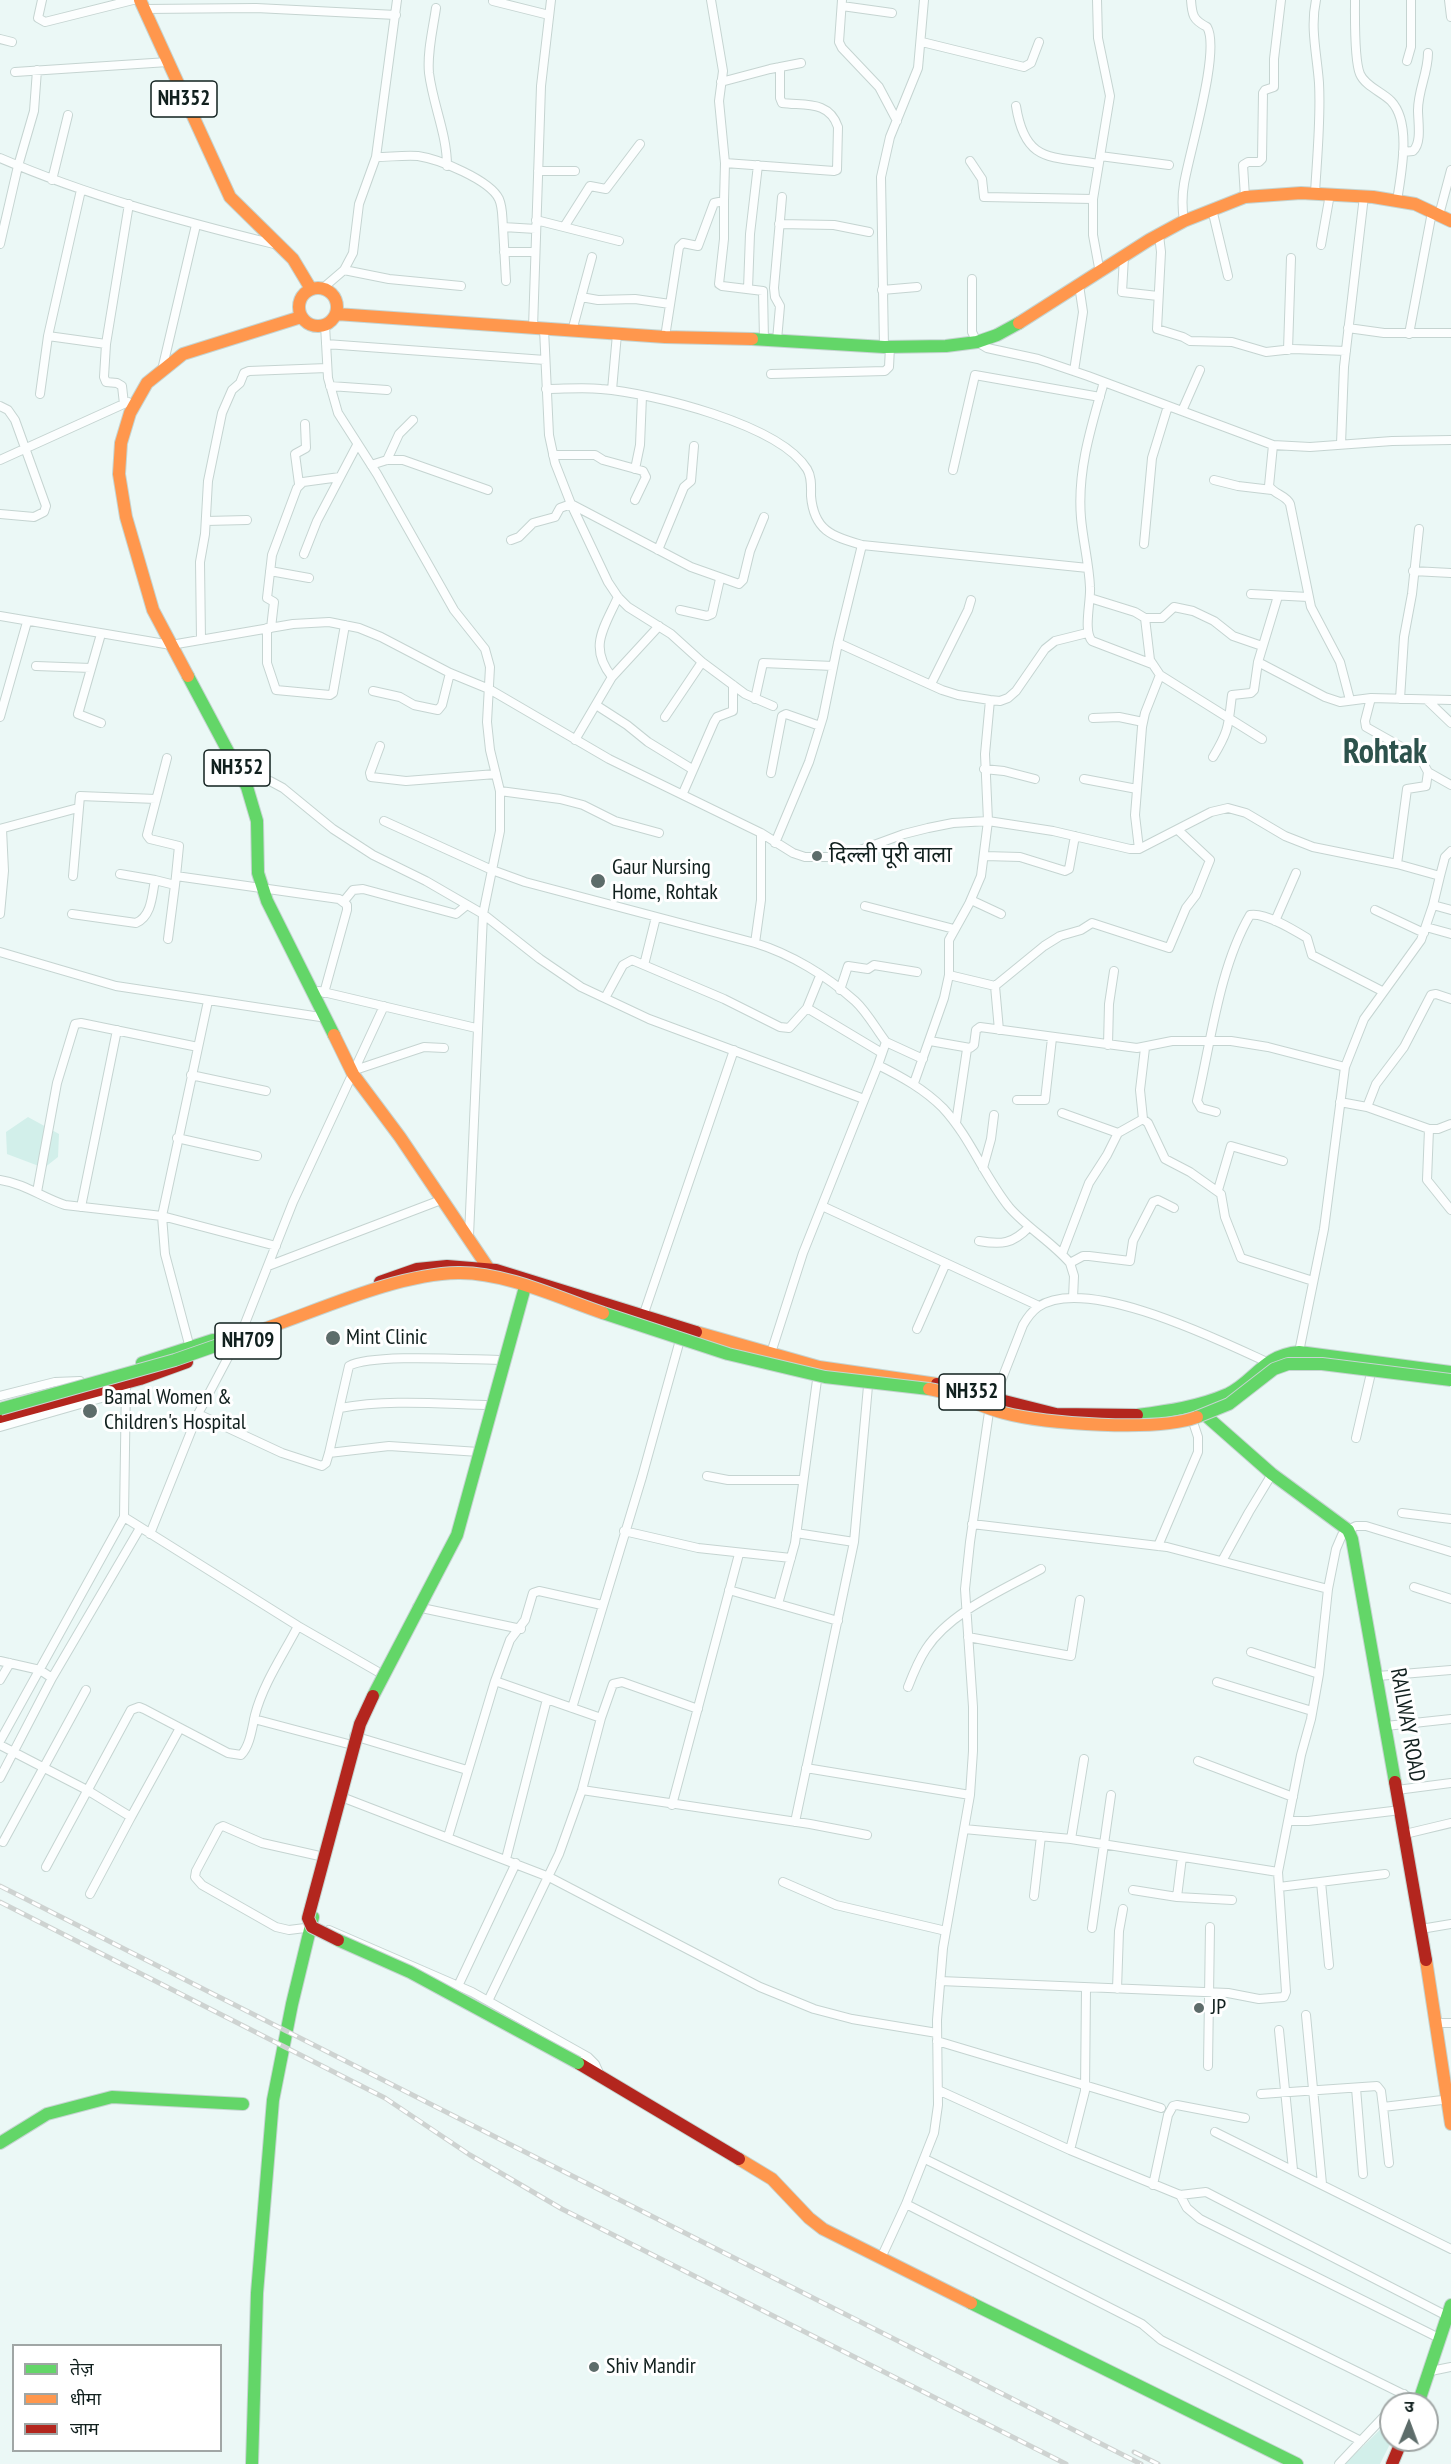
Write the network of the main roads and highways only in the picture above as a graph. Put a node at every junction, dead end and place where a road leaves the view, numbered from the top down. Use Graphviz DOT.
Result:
graph roads {
  1 [pos="142,5"];
  2 [pos="1451,221"];
  3 [pos="317,289"];
  4 [pos="336,314"];
  5 [pos="301,317"];
  6 [pos="489,1269"];
  7 [pos="498,1282"];
  8 [pos="525,1285"];
  9 [pos="642,1322"];
  10 [pos="1274,1366"];
  11 [pos="1451,1372"];
  12 [pos="1451,1382"];
  13 [pos="0,1403"];
  14 [pos="1197,1404"];
  15 [pos="0,1408"];
  16 [pos="1205,1415"];
  17 [pos="0,1417"];
  18 [pos="1449,2100"];
  19 [pos="243,2104"];
  20 [pos="1451,2124"];
  21 [pos="0,2143"];
  22 [pos="1450,2312"];
  23 [pos="1422,2392"];
  24 [pos="252,2464"];
  25 [pos="1297,2464"];
  1 -- 3 [label="main road, NH352"];
  2 -- 4 [label="main road"];
  3 -- 4 [label="main road, NH352"];
  3 -- 5 [label="main road"];
  4 -- 5 [label="main road"];
  5 -- 6 [label="main road, NH352"];
  6 -- 7 [label="main road, NH352"];
  6 -- 8 [label="main road, NH352"];
  6 -- 13 [label="main road, NH709"];
  7 -- 8 [label="main road, NH352"];
  7 -- 17 [label="main road, NH709"];
  8 -- 9 [label="main road, NH352"];
  8 -- 12 [label="main road, bridge"];
  8 -- 15 [label="main road, bridge"];
  8 -- 24 [label="main road"];
  8 -- 25 [label="main road, bridge"];
  9 -- 14 [label="main road, NH352"];
  9 -- 16 [label="main road, NH352"];
  10 -- 11 [label="main road, NH352"];
  10 -- 12 [label="main road, NH352"];
  10 -- 14 [label="main road, NH352"];
  10 -- 16 [label="main road, NH352"];
  14 -- 16 [label="main road"];
  16 -- 18 [label="main road, RAILWAY ROAD"];
  18 -- 20 [label="main road, RAILWAY ROAD"];
  19 -- 21 [label="main road"];
  22 -- 23 [label="main road"];
}
